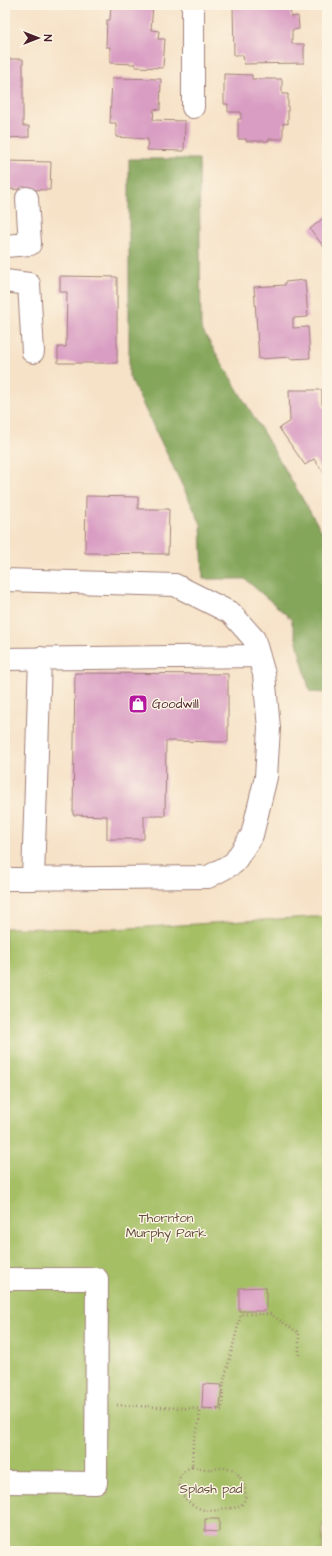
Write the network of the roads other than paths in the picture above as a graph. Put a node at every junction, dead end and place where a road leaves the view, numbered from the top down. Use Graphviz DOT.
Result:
graph roads {
  1 [pos="193,5"];
  2 [pos="193,107"];
  3 [pos="27,198"];
  4 [pos="5,246"];
  5 [pos="5,281"];
  6 [pos="33,352"];
  7 [pos="5,580"];
  8 [pos="259,656"];
  9 [pos="5,658"];
  10 [pos="40,658"];
  11 [pos="5,879"];
  12 [pos="33,879"];
  13 [pos="5,1279"];
  14 [pos="5,1482"];
  1 -- 2 [label="street"];
  3 -- 4 [label="street"];
  5 -- 6 [label="street"];
  7 -- 8 [label="street"];
  8 -- 10 [label="street"];
  8 -- 12 [label="street"];
  9 -- 10 [label="street"];
  10 -- 12 [label="street"];
  11 -- 12 [label="street"];
  13 -- 14 [label="street"];
}
